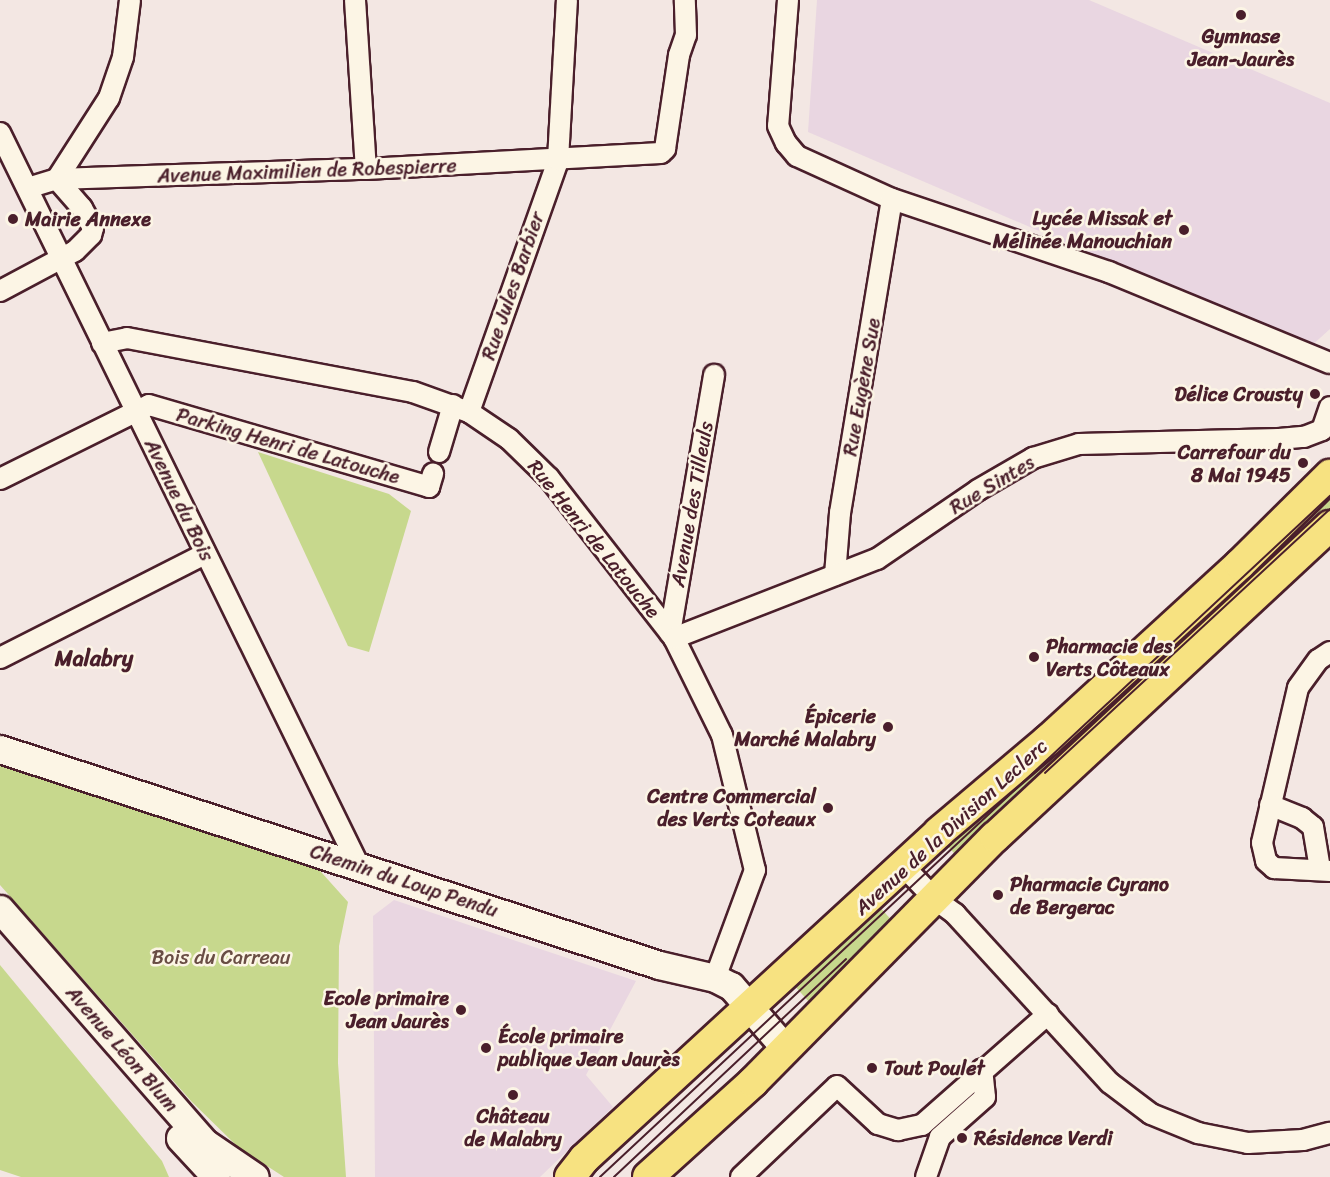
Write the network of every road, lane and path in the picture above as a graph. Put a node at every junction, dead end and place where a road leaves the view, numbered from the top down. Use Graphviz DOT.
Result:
graph roads {
  1 [pos="130,0"];
  2 [pos="356,0"];
  3 [pos="567,0"];
  4 [pos="685,0"];
  5 [pos="788,0"];
  6 [pos="0,133"];
  7 [pos="558,160"];
  8 [pos="366,169"];
  9 [pos="57,179"];
  10 [pos="28,188"];
  11 [pos="892,199"];
  12 [pos="62,258"];
  13 [pos="0,291"];
  14 [pos="102,343"];
  15 [pos="1330,363"];
  16 [pos="714,375"];
  17 [pos="1330,407"];
  18 [pos="461,409"];
  19 [pos="135,410"];
  20 [pos="1326,436"];
  21 [pos="439,452"];
  22 [pos="433,474"];
  23 [pos="1330,475"];
  24 [pos="0,479"];
  25 [pos="1330,526"];
  26 [pos="205,554"];
  27 [pos="835,575"];
  28 [pos="672,635"];
  29 [pos="1330,652"];
  30 [pos="0,658"];
  31 [pos="0,749"];
  32 [pos="1270,805"];
  33 [pos="359,866"];
  34 [pos="903,866"];
  35 [pos="1325,870"];
  36 [pos="936,900"];
  37 [pos="0,909"];
  38 [pos="0,932"];
  39 [pos="715,978"];
  40 [pos="749,1010"];
  41 [pos="1048,1014"];
  42 [pos="785,1048"];
  43 [pos="982,1069"];
  44 [pos="1330,1132"];
  45 [pos="216,1177"];
  46 [pos="255,1177"];
  47 [pos="570,1177"];
  48 [pos="648,1177"];
  49 [pos="741,1177"];
  50 [pos="926,1177"];
  1 -- 9 [label="street"];
  2 -- 8 [label="street"];
  3 -- 7 [label="street, Rue Jules Barbier"];
  4 -- 7 [label="street, Avenue Maximilien de Robespierre"];
  5 -- 11 [label="street"];
  6 -- 10 [label="street, Avenue du Bois"];
  7 -- 8 [label="street, Avenue Maximilien de Robespierre"];
  7 -- 18 [label="street, Rue Jules Barbier"];
  8 -- 9 [label="street, Avenue Maximilien de Robespierre"];
  9 -- 10 [label="street, Avenue Maximilien de Robespierre"];
  9 -- 12 [label="street"];
  10 -- 12 [label="street, Avenue du Bois"];
  11 -- 15 [label="street"];
  11 -- 27 [label="street, Rue Eugène Sue"];
  12 -- 13 [label="street"];
  12 -- 14 [label="street, Avenue du Bois"];
  14 -- 18 [label="street, Rue Henri de Latouche"];
  14 -- 19 [label="street, Avenue du Bois"];
  16 -- 28 [label="street, Avenue des Tilleuls"];
  17 -- 20 [label="street"];
  18 -- 21 [label="street"];
  18 -- 28 [label="street, Rue Henri de Latouche"];
  19 -- 22 [label="street, Parking Henri de Latouche"];
  19 -- 24 [label="street"];
  19 -- 26 [label="street, Avenue du Bois"];
  20 -- 27 [label="street, Rue Sintes"];
  23 -- 34 [label="main road, Avenue de la Division Leclerc"];
  25 -- 36 [label="main road, Avenue de la Division Leclerc"];
  26 -- 30 [label="street"];
  26 -- 33 [label="street, Avenue du Bois"];
  27 -- 28 [label="street, Rue Sintes"];
  28 -- 39 [label="street, Rue Henri de Latouche"];
  29 -- 32 [label="street"];
  31 -- 33 [label="main road, Chemin du Loup Pendu"];
  32 -- 35 [label="street"];
  32 -- 35 [label="street"];
  33 -- 39 [label="main road, Chemin du Loup Pendu"];
  34 -- 36 [label="street"];
  34 -- 40 [label="main road, Avenue de la Division Leclerc"];
  36 -- 41 [label="street"];
  36 -- 42 [label="main road, Avenue de la Division Leclerc"];
  37 -- 46 [label="main road, Avenue Léon Blum"];
  38 -- 45 [label="main road, Avenue Léon Blum"];
  39 -- 40 [label="main road, Chemin du Loup Pendu"];
  40 -- 42 [label="main road, Chemin du Loup Pendu"];
  40 -- 47 [label="main road, Avenue de la Division Leclerc"];
  41 -- 43 [label="street"];
  41 -- 44 [label="street"];
  42 -- 48 [label="main road, Avenue de la Division Leclerc"];
  43 -- 49 [label="street"];
  43 -- 50 [label="street"];
}
